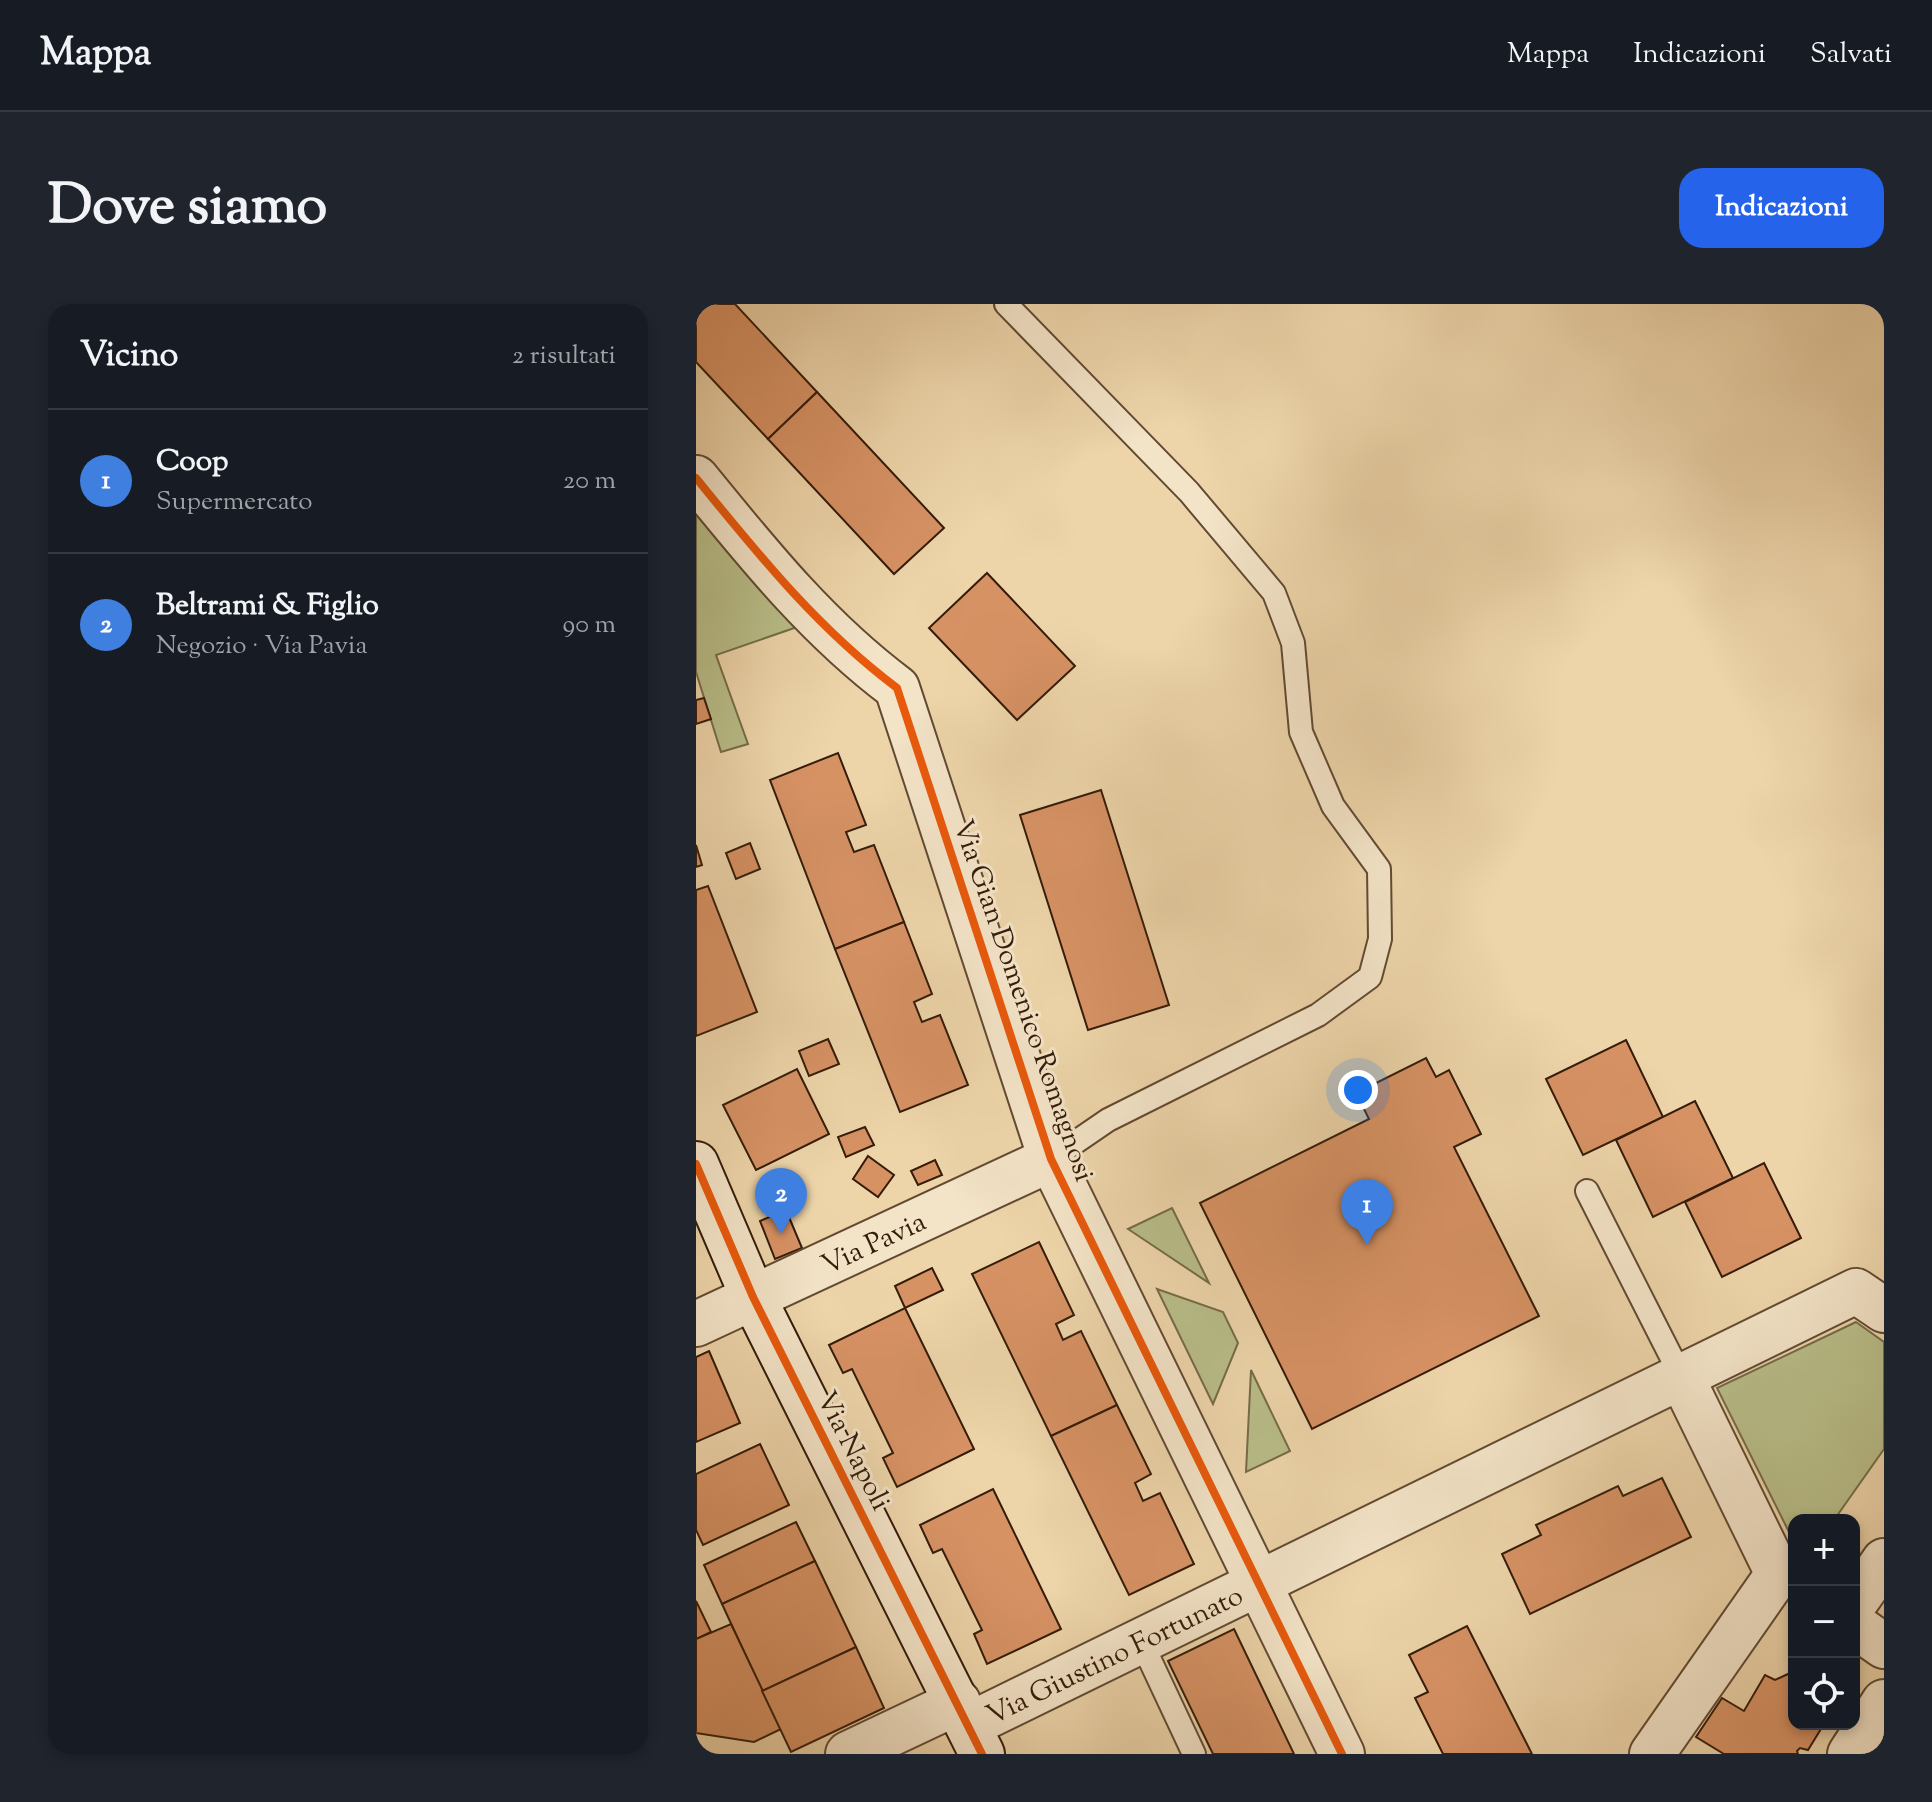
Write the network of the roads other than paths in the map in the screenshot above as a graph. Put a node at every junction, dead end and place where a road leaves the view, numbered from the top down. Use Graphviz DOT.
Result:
graph roads {
  1 [pos="1006,304"];
  2 [pos="696,478"];
  3 [pos="1051,1159"];
  4 [pos="696,1164"];
  5 [pos="1587,1191"];
  6 [pos="753,1297"];
  7 [pos="1884,1310"];
  8 [pos="696,1324"];
  9 [pos="1681,1376"];
  10 [pos="1884,1561"];
  11 [pos="1786,1579"];
  12 [pos="1259,1584"];
  13 [pos="1860,1595"];
  14 [pos="1860,1629"];
  15 [pos="1141,1641"];
  16 [pos="1884,1646"];
  17 [pos="1884,1702"];
  18 [pos="970,1727"];
  19 [pos="848,1754"];
  20 [pos="1194,1754"];
  21 [pos="1342,1754"];
  22 [pos="1652,1754"];
  23 [pos="1850,1754"];
  1 -- 3 [label="lane"];
  2 -- 3 [label="street, Via Gian Domenico Romagnosi"];
  3 -- 6 [label="street, Via Pavia"];
  3 -- 12 [label="street, Via Gian Domenico Romagnosi"];
  4 -- 6 [label="street, Via Napoli"];
  5 -- 9 [label="lane"];
  6 -- 8 [label="street, Via Pavia"];
  6 -- 18 [label="street, Via Napoli"];
  7 -- 9 [label="street, Via Giustino Fortunato"];
  9 -- 11 [label="street"];
  9 -- 12 [label="street, Via Giustino Fortunato"];
  10 -- 13 [label="street"];
  11 -- 22 [label="street"];
  12 -- 15 [label="street, Via Giustino Fortunato"];
  12 -- 21 [label="street, Via Gian Domenico Romagnosi"];
  14 -- 16 [label="street"];
  15 -- 18 [label="street, Via Giustino Fortunato"];
  15 -- 20 [label="lane"];
  17 -- 23 [label="street"];
  18 -- 19 [label="street, Via Giustino Fortunato"];
}
